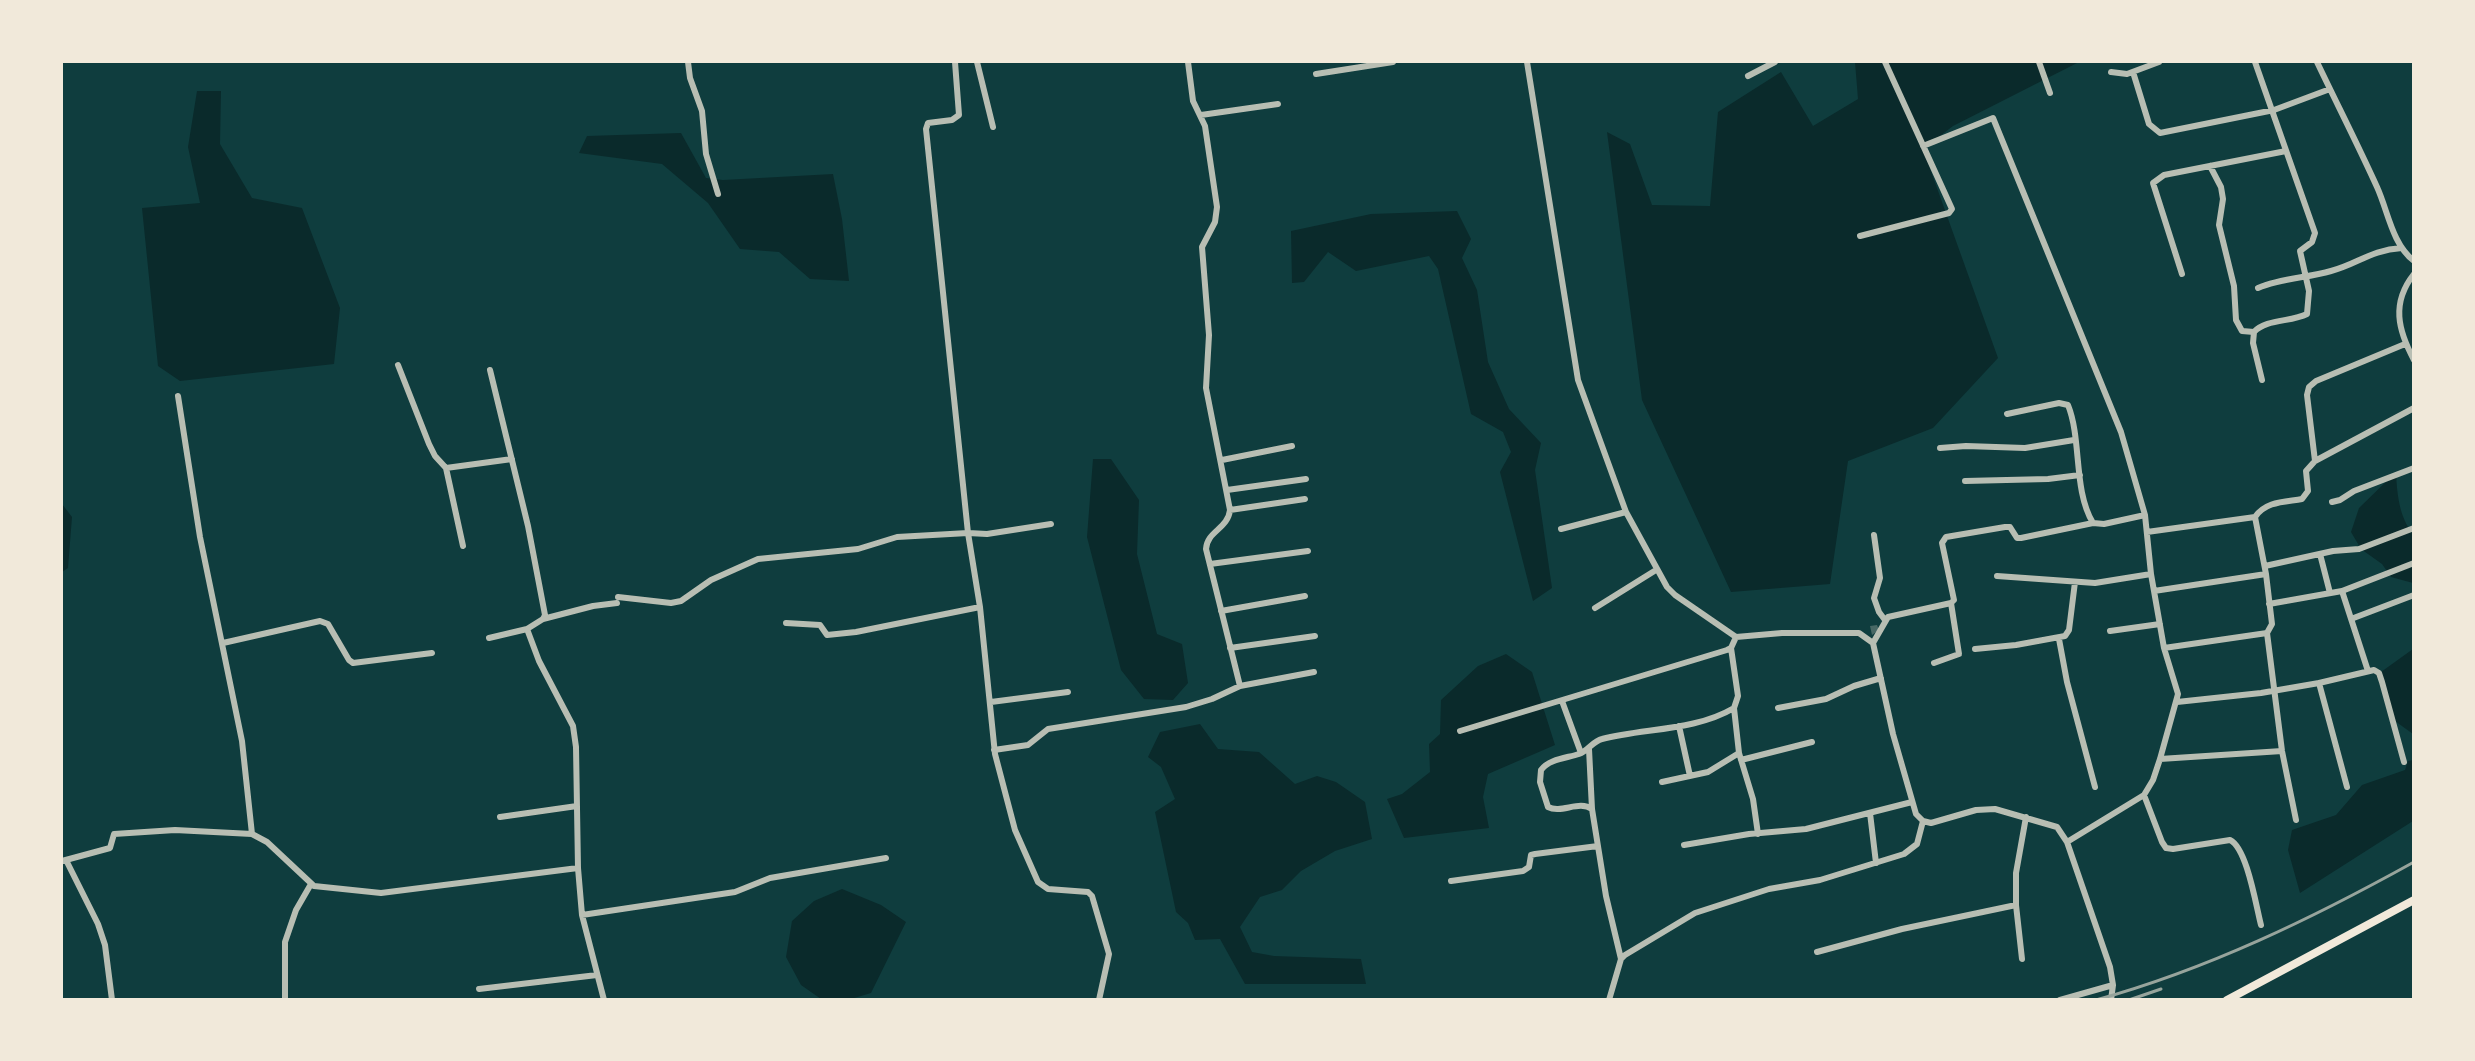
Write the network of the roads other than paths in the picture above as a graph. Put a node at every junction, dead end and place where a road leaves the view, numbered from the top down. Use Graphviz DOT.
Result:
graph roads {
  1 [pos="688,62"];
  2 [pos="955,62"];
  3 [pos="977,62"];
  4 [pos="1188,62"];
  5 [pos="1393,62"];
  6 [pos="1527,62"];
  7 [pos="1775,62"];
  8 [pos="1886,62"];
  9 [pos="2039,62"];
  10 [pos="2159,62"];
  11 [pos="2255,62"];
  12 [pos="2318,62"];
  13 [pos="2111,72"];
  14 [pos="2133,72"];
  15 [pos="1316,74"];
  16 [pos="1748,76"];
  17 [pos="2330,89"];
  18 [pos="2050,93"];
  19 [pos="1278,104"];
  20 [pos="2274,110"];
  21 [pos="1201,115"];
  22 [pos="993,127"];
  23 [pos="1923,146"];
  24 [pos="2286,151"];
  25 [pos="2210,166"];
  26 [pos="718,194"];
  27 [pos="1860,236"];
  28 [pos="2402,248"];
  29 [pos="2414,261"];
  30 [pos="2182,274"];
  31 [pos="2414,274"];
  32 [pos="2306,276"];
  33 [pos="2258,288"];
  34 [pos="2254,332"];
  35 [pos="2405,344"];
  36 [pos="2414,360"];
  37 [pos="398,365"];
  38 [pos="490,370"];
  39 [pos="2262,380"];
  40 [pos="177,396"];
  41 [pos="2414,408"];
  42 [pos="2007,414"];
  43 [pos="2074,440"];
  44 [pos="1292,446"];
  45 [pos="1940,448"];
  46 [pos="512,459"];
  47 [pos="1222,460"];
  48 [pos="2314,461"];
  49 [pos="447,468"];
  50 [pos="2414,468"];
  51 [pos="2080,475"];
  52 [pos="1306,479"];
  53 [pos="1965,481"];
  54 [pos="1227,490"];
  55 [pos="1305,499"];
  56 [pos="2332,502"];
  57 [pos="1230,510"];
  58 [pos="1626,512"];
  59 [pos="2145,515"];
  60 [pos="2255,518"];
  61 [pos="1051,524"];
  62 [pos="2093,524"];
  63 [pos="1561,528"];
  64 [pos="2414,528"];
  65 [pos="2147,532"];
  66 [pos="968,533"];
  67 [pos="1874,535"];
  68 [pos="463,546"];
  69 [pos="1308,552"];
  70 [pos="2320,554"];
  71 [pos="2414,563"];
  72 [pos="1210,564"];
  73 [pos="2265,566"];
  74 [pos="1656,570"];
  75 [pos="2151,574"];
  76 [pos="2266,574"];
  77 [pos="1997,576"];
  78 [pos="2075,582"];
  79 [pos="2154,591"];
  80 [pos="2342,591"];
  81 [pos="2330,593"];
  82 [pos="2414,595"];
  83 [pos="1305,596"];
  84 [pos="1951,603"];
  85 [pos="2270,604"];
  86 [pos="980,607"];
  87 [pos="1595,609"];
  88 [pos="1221,610"];
  89 [pos="543,619"];
  90 [pos="2351,619"];
  91 [pos="1886,620"];
  92 [pos="786,622"];
  93 [pos="2160,624"];
  94 [pos="527,629"];
  95 [pos="2110,631"];
  96 [pos="2267,633"];
  97 [pos="1315,636"];
  98 [pos="1736,636"];
  99 [pos="489,638"];
  100 [pos="2059,639"];
  101 [pos="223,643"];
  102 [pos="1874,643"];
  103 [pos="1230,648"];
  104 [pos="1731,648"];
  105 [pos="2164,648"];
  106 [pos="1975,649"];
  107 [pos="432,652"];
  108 [pos="1934,663"];
  109 [pos="2368,671"];
  110 [pos="1314,672"];
  111 [pos="1881,678"];
  112 [pos="2319,683"];
  113 [pos="1240,686"];
  114 [pos="2276,690"];
  115 [pos="1068,692"];
  116 [pos="1562,701"];
  117 [pos="991,702"];
  118 [pos="2177,702"];
  119 [pos="1734,708"];
  120 [pos="1778,708"];
  121 [pos="1679,726"];
  122 [pos="1460,731"];
  123 [pos="1812,742"];
  124 [pos="1589,748"];
  125 [pos="994,750"];
  126 [pos="2282,751"];
  127 [pos="1581,753"];
  128 [pos="1739,753"];
  129 [pos="2160,759"];
  130 [pos="1741,760"];
  131 [pos="2404,762"];
  132 [pos="1690,776"];
  133 [pos="1662,782"];
  134 [pos="2347,786"];
  135 [pos="2095,788"];
  136 [pos="2144,795"];
  137 [pos="1912,802"];
  138 [pos="577,806"];
  139 [pos="1592,809"];
  140 [pos="1870,813"];
  141 [pos="500,817"];
  142 [pos="2026,817"];
  143 [pos="2296,820"];
  144 [pos="1923,821"];
  145 [pos="252,834"];
  146 [pos="1758,834"];
  147 [pos="2067,842"];
  148 [pos="1684,845"];
  149 [pos="1598,846"];
  150 [pos="886,858"];
  151 [pos="64,861"];
  152 [pos="1876,863"];
  153 [pos="578,868"];
  154 [pos="1451,881"];
  155 [pos="311,884"];
  156 [pos="2414,900"];
  157 [pos="2016,905"];
  158 [pos="582,915"];
  159 [pos="2261,925"];
  160 [pos="1817,952"];
  161 [pos="1621,959"];
  162 [pos="2022,959"];
  163 [pos="597,975"];
  164 [pos="2113,985"];
  165 [pos="479,989"];
  166 [pos="112,999"];
  167 [pos="285,999"];
  168 [pos="604,999"];
  169 [pos="1099,999"];
  170 [pos="1609,999"];
  171 [pos="2060,999"];
  172 [pos="2111,999"];
  173 [pos="2227,999"];
  1 -- 26 [label="street"];
  2 -- 66 [label="street"];
  3 -- 22 [label="street"];
  4 -- 21 [label="street"];
  5 -- 15 [label="street"];
  6 -- 58 [label="street"];
  7 -- 16 [label="street"];
  8 -- 23 [label="street"];
  9 -- 18 [label="street"];
  10 -- 14 [label="street"];
  11 -- 20 [label="street"];
  12 -- 17 [label="street"];
  13 -- 14 [label="street"];
  14 -- 20 [label="street"];
  17 -- 20 [label="street"];
  17 -- 28 [label="street"];
  19 -- 21 [label="street"];
  20 -- 24 [label="street"];
  21 -- 47 [label="street"];
  23 -- 27 [label="street"];
  23 -- 59 [label="street"];
  24 -- 25 [label="street"];
  24 -- 32 [label="street"];
  25 -- 30 [label="street"];
  25 -- 34 [label="street"];
  28 -- 29 [label="street"];
  28 -- 32 [label="street"];
  31 -- 35 [label="street"];
  32 -- 33 [label="street"];
  32 -- 34 [label="street"];
  34 -- 39 [label="street"];
  35 -- 36 [label="street"];
  35 -- 48 [label="street"];
  37 -- 49 [label="street"];
  38 -- 46 [label="street"];
  40 -- 101 [label="street"];
  41 -- 48 [label="street"];
  42 -- 43 [label="street"];
  43 -- 45 [label="street"];
  43 -- 51 [label="street"];
  44 -- 47 [label="street"];
  46 -- 49 [label="street"];
  46 -- 89 [label="street"];
  47 -- 54 [label="street"];
  48 -- 60 [label="street"];
  49 -- 68 [label="street"];
  50 -- 56 [label="street"];
  51 -- 53 [label="street"];
  51 -- 62 [label="street"];
  52 -- 54 [label="street"];
  54 -- 57 [label="street"];
  55 -- 57 [label="street"];
  57 -- 72 [label="street"];
  58 -- 63 [label="street"];
  58 -- 74 [label="street"];
  59 -- 62 [label="street"];
  59 -- 65 [label="street"];
  60 -- 65 [label="street"];
  60 -- 73 [label="street"];
  61 -- 66 [label="street"];
  62 -- 84 [label="street"];
  64 -- 70 [label="street"];
  65 -- 75 [label="street"];
  66 -- 86 [label="street"];
  66 -- 89 [label="street"];
  67 -- 91 [label="street"];
  69 -- 72 [label="street"];
  70 -- 73 [label="street"];
  70 -- 81 [label="street"];
  71 -- 80 [label="street"];
  72 -- 88 [label="street"];
  73 -- 76 [label="street"];
  74 -- 87 [label="street"];
  74 -- 98 [label="street"];
  75 -- 78 [label="street"];
  75 -- 79 [label="street"];
  76 -- 79 [label="street"];
  76 -- 85 [label="street"];
  77 -- 78 [label="street"];
  78 -- 100 [label="street"];
  79 -- 93 [label="street"];
  80 -- 81 [label="street"];
  80 -- 90 [label="street"];
  81 -- 85 [label="street"];
  82 -- 90 [label="street"];
  83 -- 88 [label="street"];
  84 -- 91 [label="street"];
  84 -- 108 [label="street"];
  85 -- 96 [label="street"];
  86 -- 92 [label="street"];
  86 -- 117 [label="street"];
  88 -- 103 [label="street"];
  89 -- 94 [label="street"];
  90 -- 109 [label="street"];
  91 -- 102 [label="street"];
  93 -- 95 [label="street"];
  93 -- 105 [label="street"];
  94 -- 99 [label="street"];
  94 -- 138 [label="street"];
  96 -- 105 [label="street"];
  96 -- 114 [label="street"];
  97 -- 103 [label="street"];
  98 -- 102 [label="street"];
  98 -- 104 [label="street"];
  100 -- 106 [label="street"];
  100 -- 135 [label="street"];
  101 -- 107 [label="street"];
  101 -- 145 [label="street"];
  102 -- 111 [label="street"];
  103 -- 113 [label="street"];
  104 -- 116 [label="street"];
  104 -- 119 [label="street"];
  105 -- 118 [label="street"];
  109 -- 112 [label="street"];
  109 -- 131 [label="street"];
  110 -- 113 [label="street"];
  111 -- 120 [label="street"];
  111 -- 137 [label="street"];
  112 -- 114 [label="street"];
  112 -- 134 [label="street"];
  113 -- 125 [label="street"];
  114 -- 118 [label="street"];
  114 -- 126 [label="street"];
  115 -- 117 [label="street"];
  116 -- 122 [label="street"];
  116 -- 127 [label="street"];
  117 -- 125 [label="street"];
  118 -- 129 [label="street"];
  119 -- 121 [label="street"];
  119 -- 128 [label="street"];
  121 -- 124 [label="street"];
  121 -- 132 [label="street"];
  123 -- 130 [label="street"];
  124 -- 127 [label="street"];
  124 -- 139 [label="street"];
  125 -- 169 [label="street"];
  126 -- 129 [label="street"];
  126 -- 143 [label="street"];
  127 -- 139 [label="street"];
  128 -- 130 [label="street"];
  128 -- 132 [label="street"];
  129 -- 136 [label="street"];
  130 -- 146 [label="street"];
  132 -- 133 [label="street"];
  136 -- 147 [label="street"];
  136 -- 159 [label="street"];
  137 -- 140 [label="street"];
  137 -- 144 [label="street"];
  138 -- 141 [label="street"];
  138 -- 153 [label="street"];
  139 -- 149 [label="street"];
  140 -- 146 [label="street"];
  140 -- 152 [label="street"];
  142 -- 144 [label="street"];
  142 -- 147 [label="street"];
  142 -- 157 [label="street"];
  144 -- 152 [label="street"];
  145 -- 151 [label="street"];
  145 -- 155 [label="street"];
  146 -- 148 [label="street"];
  147 -- 164 [label="street"];
  149 -- 154 [label="street"];
  149 -- 161 [label="street"];
  150 -- 158 [label="street"];
  151 -- 166 [label="street"];
  152 -- 161 [label="street"];
  153 -- 155 [label="street"];
  153 -- 158 [label="street"];
  155 -- 167 [label="street"];
  156 -- 173 [label="main road"];
  157 -- 160 [label="street"];
  157 -- 162 [label="street"];
  158 -- 163 [label="street"];
  161 -- 170 [label="street"];
  163 -- 165 [label="street"];
  163 -- 168 [label="street"];
  164 -- 171 [label="street"];
  164 -- 172 [label="street"];
}
